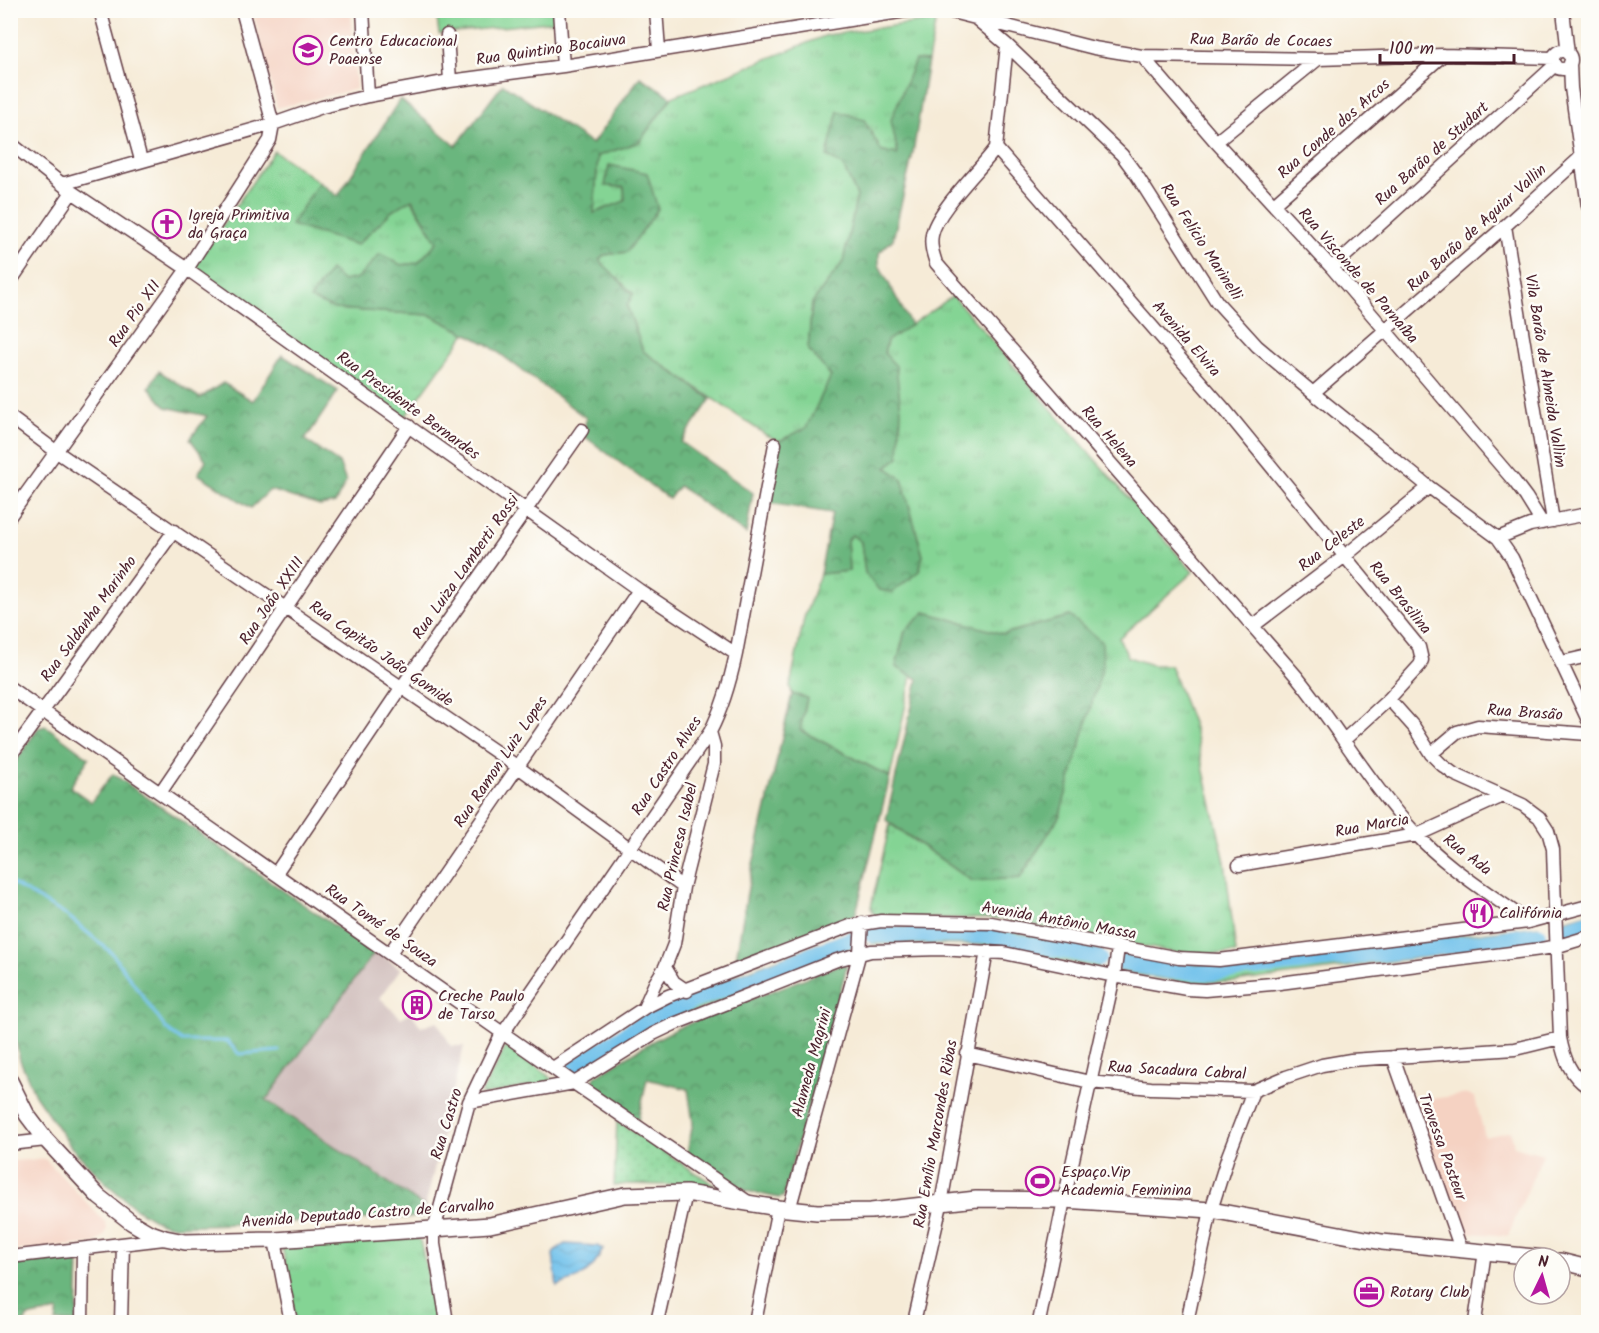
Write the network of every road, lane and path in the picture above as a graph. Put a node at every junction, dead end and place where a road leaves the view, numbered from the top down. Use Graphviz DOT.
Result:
graph roads {
  1 [pos="100,10"];
  2 [pos="242,10"];
  3 [pos="363,10"];
  4 [pos="559,10"];
  5 [pos="656,10"];
  6 [pos="912,10"];
  7 [pos="944,10"];
  8 [pos="1563,10"];
  9 [pos="884,12"];
  10 [pos="973,14"];
  11 [pos="447,35"];
  12 [pos="1007,45"];
  13 [pos="659,50"];
  14 [pos="1443,55"];
  15 [pos="1142,56"];
  16 [pos="1318,58"];
  17 [pos="1560,60"];
  18 [pos="563,66"];
  19 [pos="450,81"];
  20 [pos="369,96"];
  21 [pos="273,124"];
  22 [pos="1216,142"];
  23 [pos="10,143"];
  24 [pos="996,148"];
  25 [pos="1585,156"];
  26 [pos="141,160"];
  27 [pos="67,188"];
  28 [pos="1274,204"];
  29 [pos="1588,206"];
  30 [pos="1505,226"];
  31 [pos="1332,268"];
  32 [pos="187,269"];
  33 [pos="10,282"];
  34 [pos="1385,332"];
  35 [pos="1313,393"];
  36 [pos="10,417"];
  37 [pos="410,426"];
  38 [pos="582,430"];
  39 [pos="775,444"];
  40 [pos="57,452"];
  41 [pos="1430,487"];
  42 [pos="526,511"];
  43 [pos="1588,514"];
  44 [pos="10,516"];
  45 [pos="1547,522"];
  46 [pos="174,531"];
  47 [pos="1498,538"];
  48 [pos="1345,556"];
  49 [pos="639,590"];
  50 [pos="287,608"];
  51 [pos="1253,626"];
  52 [pos="736,654"];
  53 [pos="1588,656"];
  54 [pos="1562,662"];
  55 [pos="10,688"];
  56 [pos="400,688"];
  57 [pos="1389,699"];
  58 [pos="43,710"];
  59 [pos="1588,720"];
  60 [pos="710,732"];
  61 [pos="1588,734"];
  62 [pos="1344,740"];
  63 [pos="1431,753"];
  64 [pos="10,756"];
  65 [pos="518,767"];
  66 [pos="160,793"];
  67 [pos="1503,796"];
  68 [pos="1417,835"];
  69 [pos="632,850"];
  70 [pos="1239,865"];
  71 [pos="276,873"];
  72 [pos="683,887"];
  73 [pos="1498,900"];
  74 [pos="1588,906"];
  75 [pos="1555,916"];
  76 [pos="1528,922"];
  77 [pos="862,923"];
  78 [pos="1500,926"];
  79 [pos="1588,937"];
  80 [pos="1558,946"];
  81 [pos="1118,948"];
  82 [pos="987,951"];
  83 [pos="860,952"];
  84 [pos="390,953"];
  85 [pos="665,967"];
  86 [pos="1114,976"];
  87 [pos="687,991"];
  88 [pos="644,1008"];
  89 [pos="504,1032"];
  90 [pos="1560,1038"];
  91 [pos="967,1054"];
  92 [pos="1393,1057"];
  93 [pos="553,1068"];
  94 [pos="10,1081"];
  95 [pos="1090,1082"];
  96 [pos="574,1083"];
  97 [pos="1588,1087"];
  98 [pos="1253,1091"];
  99 [pos="469,1102"];
  100 [pos="46,1140"];
  101 [pos="10,1144"];
  102 [pos="687,1193"];
  103 [pos="731,1195"];
  104 [pos="1064,1200"];
  105 [pos="942,1202"];
  106 [pos="783,1209"];
  107 [pos="1210,1210"];
  108 [pos="434,1230"];
  109 [pos="165,1239"];
  110 [pos="275,1240"];
  111 [pos="123,1244"];
  112 [pos="1461,1248"];
  113 [pos="83,1249"];
  114 [pos="1485,1251"];
  115 [pos="1512,1254"];
  116 [pos="10,1257"];
  117 [pos="1572,1264"];
  118 [pos="1588,1268"];
  119 [pos="82,1323"];
  120 [pos="121,1323"];
  121 [pos="291,1323"];
  122 [pos="447,1323"];
  123 [pos="657,1323"];
  124 [pos="755,1323"];
  125 [pos="914,1323"];
  126 [pos="1039,1323"];
  127 [pos="1187,1323"];
  128 [pos="1475,1323"];
  1 -- 26 [label="street"];
  2 -- 21 [label="street"];
  3 -- 20 [label="street"];
  4 -- 18 [label="street"];
  5 -- 13 [label="street"];
  6 -- 9 [label="street, Rua Quintino Bocaiuva"];
  7 -- 10 [label="street"];
  8 -- 17 [label="street"];
  9 -- 13 [label="street, Rua Quintino Bocaiuva"];
  10 -- 12 [label="street, Rua Felício Marinelli"];
  10 -- 15 [label="street, Rua Barão de Cocaes"];
  11 -- 19 [label="street"];
  12 -- 24 [label="street"];
  12 -- 35 [label="street, Rua Felício Marinelli"];
  13 -- 18 [label="street, Rua Quintino Bocaiuva"];
  14 -- 16 [label="street, Rua Barão de Cocaes"];
  14 -- 17 [label="street, Rua Barão de Cocaes"];
  14 -- 28 [label="street, Rua Conde dos Arcos"];
  15 -- 16 [label="street, Rua Barão de Cocaes"];
  15 -- 22 [label="street, Rua Visconde de Parnaíba"];
  16 -- 22 [label="street"];
  17 -- 25 [label="street"];
  17 -- 31 [label="street, Rua Barão de Studart"];
  18 -- 19 [label="street, Rua Quintino Bocaiuva"];
  19 -- 20 [label="street, Rua Quintino Bocaiuva"];
  20 -- 21 [label="street, Rua Quintino Bocaiuva"];
  21 -- 26 [label="street, Rua Quintino Bocaiuva"];
  21 -- 32 [label="street, Rua Pio XII"];
  22 -- 28 [label="street, Rua Visconde de Parnaíba"];
  23 -- 27 [label="street, Rua Presidente Bernardes"];
  24 -- 48 [label="street, Avenida Elvira"];
  24 -- 51 [label="street, Rua Helena"];
  25 -- 29 [label="street"];
  25 -- 30 [label="street, Rua Barão de Aguiar Vallin"];
  26 -- 27 [label="street, Rua Quintino Bocaiuva"];
  27 -- 32 [label="street, Rua Presidente Bernardes"];
  27 -- 33 [label="street"];
  28 -- 31 [label="street, Rua Visconde de Parnaíba"];
  30 -- 34 [label="street, Rua Barão de Aguiar Vallin"];
  30 -- 45 [label="street, Vila Barão de Almeida Vallim"];
  31 -- 34 [label="street, Rua Visconde de Parnaíba"];
  32 -- 37 [label="street, Rua Presidente Bernardes"];
  32 -- 40 [label="street, Rua Pio XII"];
  34 -- 35 [label="street, Rua Barão de Aguiar Vallin"];
  34 -- 45 [label="street, Rua Visconde de Parnaíba"];
  35 -- 41 [label="street, Rua Felício Marinelli"];
  36 -- 40 [label="street, Rua Capitão João Gomide"];
  37 -- 42 [label="street, Rua Presidente Bernardes"];
  37 -- 50 [label="street, Rua João XXIII"];
  38 -- 42 [label="street, Rua Luiza Lamberti Rossi"];
  39 -- 52 [label="street, Rua Castro Alves"];
  40 -- 44 [label="street, Rua Pio XII"];
  40 -- 46 [label="street, Rua Capitão João Gomide"];
  41 -- 47 [label="street, Rua Felício Marinelli"];
  41 -- 48 [label="street, Rua Celeste"];
  42 -- 49 [label="street, Rua Presidente Bernardes"];
  42 -- 56 [label="street, Rua Luiza Lamberti Rossi"];
  43 -- 45 [label="street"];
  45 -- 47 [label="street"];
  46 -- 50 [label="street, Rua Capitão João Gomide"];
  46 -- 58 [label="street, Rua Saldanha Marinho"];
  47 -- 54 [label="street, Rua Felício Marinelli"];
  48 -- 51 [label="street, Rua Celeste"];
  48 -- 57 [label="street, Rua Brasilina"];
  49 -- 52 [label="street, Rua Presidente Bernardes"];
  49 -- 65 [label="street, Rua Ramon Luiz Lopes"];
  50 -- 56 [label="street, Rua Capitão João Gomide"];
  50 -- 66 [label="street, Rua João XXIII"];
  51 -- 62 [label="street, Rua Helena"];
  52 -- 60 [label="street, Rua Castro Alves"];
  53 -- 54 [label="street"];
  54 -- 59 [label="street, Rua Felício Marinelli"];
  55 -- 58 [label="street, Rua Tomé de Souza"];
  56 -- 65 [label="street, Rua Capitão João Gomide"];
  56 -- 71 [label="street, Rua Luiza Lamberti Rossi"];
  57 -- 62 [label="street, Rua Brasilina"];
  57 -- 63 [label="street"];
  58 -- 64 [label="street, Rua Saldanha Marinho"];
  58 -- 66 [label="street, Rua Tomé de Souza"];
  60 -- 69 [label="street, Rua Castro Alves"];
  60 -- 72 [label="street, Rua Princesa Isabel"];
  61 -- 63 [label="street, Rua Brasão"];
  62 -- 68 [label="street, Rua Ada"];
  63 -- 67 [label="street"];
  65 -- 69 [label="street, Rua Capitão João Gomide"];
  65 -- 84 [label="street, Rua Ramon Luiz Lopes"];
  66 -- 71 [label="street, Rua Tomé de Souza"];
  67 -- 68 [label="street, Rua Marcia"];
  67 -- 75 [label="street"];
  68 -- 70 [label="street, Rua Marcia"];
  68 -- 73 [label="street, Rua Ada"];
  69 -- 72 [label="street, Rua Capitão João Gomide"];
  69 -- 89 [label="street, Rua Castro Alves"];
  71 -- 84 [label="street, Rua Tomé de Souza"];
  72 -- 85 [label="street, Rua Princesa Isabel"];
  73 -- 76 [label="street, Rua Ada"];
  73 -- 78 [label="street, Rua Ada"];
  74 -- 75 [label="street, Avenida Antônio Massa"];
  75 -- 76 [label="street, Avenida Antônio Massa"];
  75 -- 80 [label="street"];
  76 -- 78 [label="street, Avenida Antônio Massa"];
  77 -- 81 [label="street, Avenida Antônio Massa"];
  77 -- 83 [label="street, Alameda Magrini"];
  77 -- 87 [label="street, Avenida Antônio Massa"];
  78 -- 81 [label="street, Avenida Antônio Massa"];
  79 -- 80 [label="street"];
  80 -- 86 [label="street"];
  80 -- 90 [label="street"];
  81 -- 86 [label="street"];
  82 -- 83 [label="street"];
  82 -- 86 [label="street"];
  82 -- 91 [label="street, Rua Emílio Marcondes Ribas"];
  83 -- 96 [label="street"];
  83 -- 106 [label="street, Alameda Magrini"];
  84 -- 89 [label="street, Rua Tomé de Souza"];
  85 -- 87 [label="street"];
  85 -- 88 [label="street, Rua Princesa Isabel"];
  86 -- 95 [label="street"];
  87 -- 88 [label="street, Avenida Antônio Massa"];
  88 -- 93 [label="street, Avenida Antônio Massa"];
  89 -- 93 [label="street, Rua Tomé de Souza"];
  89 -- 99 [label="street, Rua Castro"];
  90 -- 92 [label="street, Rua Sacadura Cabral"];
  90 -- 97 [label="street"];
  91 -- 95 [label="street, Rua Sacadura Cabral"];
  91 -- 105 [label="street, Rua Emílio Marcondes Ribas"];
  92 -- 98 [label="street, Rua Sacadura Cabral"];
  92 -- 112 [label="street, Travessa Pasteur"];
  93 -- 96 [label="street, Rua Tomé de Souza"];
  94 -- 100 [label="main road, Avenida Deputado Castro de Carvalho"];
  95 -- 98 [label="street, Rua Sacadura Cabral"];
  95 -- 104 [label="street"];
  96 -- 99 [label="street"];
  96 -- 103 [label="street, Rua Tomé de Souza"];
  98 -- 107 [label="street"];
  99 -- 108 [label="street, Rua Castro"];
  100 -- 101 [label="street"];
  100 -- 109 [label="main road, Avenida Deputado Castro de Carvalho"];
  102 -- 103 [label="main road, Avenida Deputado Castro de Carvalho"];
  102 -- 108 [label="main road, Avenida Deputado Castro de Carvalho"];
  102 -- 123 [label="street"];
  103 -- 106 [label="main road, Avenida Deputado Castro de Carvalho"];
  104 -- 105 [label="main road, Avenida Deputado Castro de Carvalho"];
  104 -- 107 [label="main road, Avenida Deputado Castro de Carvalho"];
  104 -- 126 [label="street"];
  105 -- 106 [label="main road, Avenida Deputado Castro de Carvalho"];
  105 -- 125 [label="street, Rua Emílio Marcondes Ribas"];
  106 -- 124 [label="street, Alameda Magrini"];
  107 -- 112 [label="main road, Avenida Deputado Castro de Carvalho"];
  107 -- 127 [label="street"];
  108 -- 110 [label="main road, Avenida Deputado Castro de Carvalho"];
  108 -- 122 [label="street"];
  109 -- 110 [label="main road, Avenida Deputado Castro de Carvalho"];
  109 -- 111 [label="street"];
  110 -- 121 [label="street"];
  111 -- 113 [label="street"];
  111 -- 120 [label="street"];
  112 -- 114 [label="main road, Avenida Deputado Castro de Carvalho"];
  113 -- 116 [label="street"];
  113 -- 119 [label="street"];
  114 -- 115 [label="main road, Avenida Deputado Castro de Carvalho"];
  114 -- 128 [label="street"];
  117 -- 118 [label="main road"];
}
